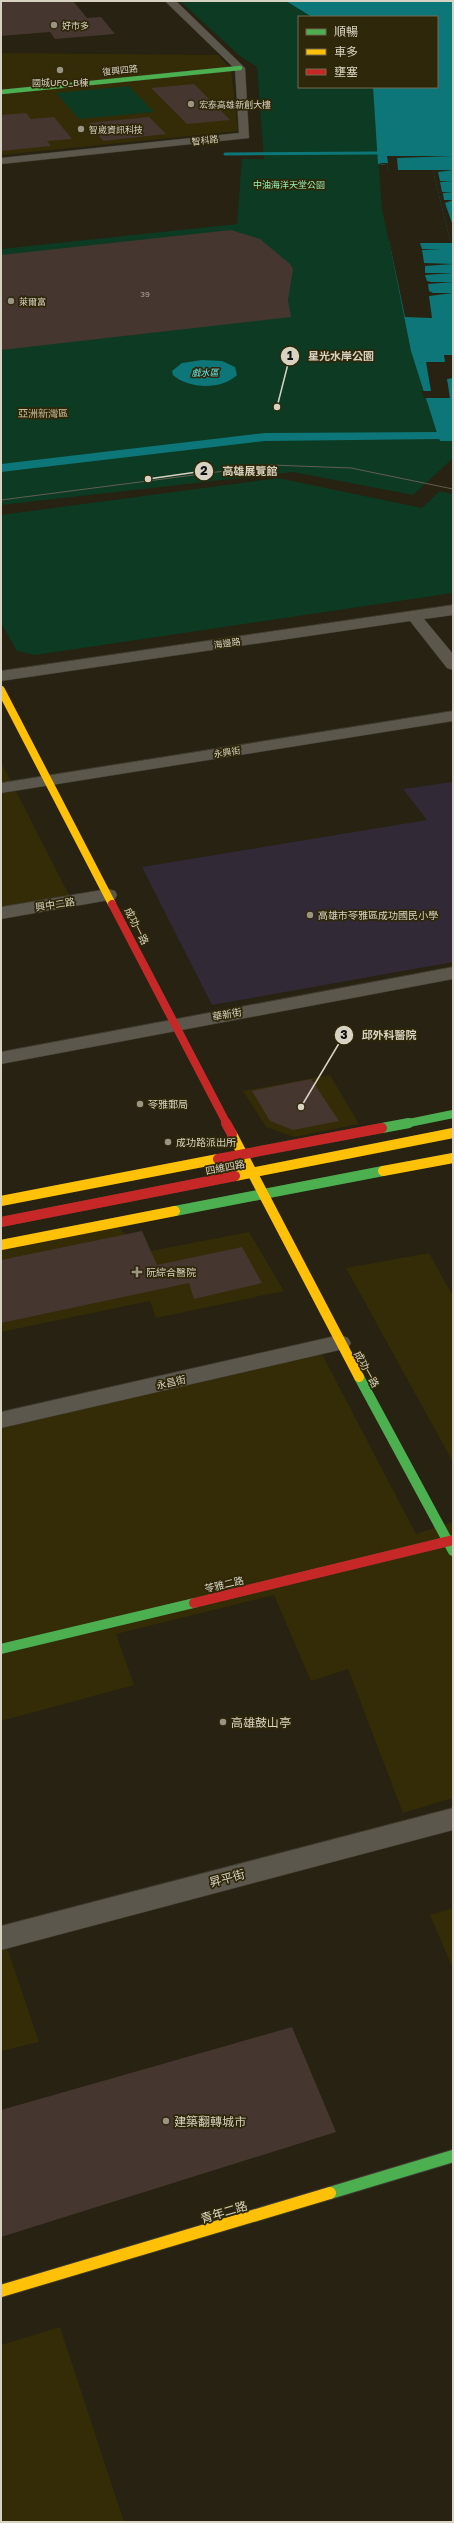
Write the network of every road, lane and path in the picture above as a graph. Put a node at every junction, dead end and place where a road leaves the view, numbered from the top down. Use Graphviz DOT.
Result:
graph roads {
  1 [pos="170,1"];
  2 [pos="240,68"];
  3 [pos="1,92"];
  4 [pos="1,161"];
  5 [pos="453,610"];
  6 [pos="413,615"];
  7 [pos="453,665"];
  8 [pos="1,676"];
  9 [pos="1,690"];
  10 [pos="453,716"];
  11 [pos="49,781"];
  12 [pos="1,788"];
  13 [pos="108,896"];
  14 [pos="1,913"];
  15 [pos="453,973"];
  16 [pos="175,1024"];
  17 [pos="1,1058"];
  18 [pos="453,1114"];
  19 [pos="453,1133"];
  20 [pos="243,1154"];
  21 [pos="453,1158"];
  22 [pos="253,1172"];
  23 [pos="264,1195"];
  24 [pos="1,1201"];
  25 [pos="1,1222"];
  26 [pos="1,1245"];
  27 [pos="340,1343"];
  28 [pos="1,1420"];
  29 [pos="450,1540"];
  30 [pos="453,1551"];
  31 [pos="1,1649"];
  32 [pos="453,1819"];
  33 [pos="1,1938"];
  34 [pos="453,2156"];
  35 [pos="1,2291"];
  1 -- 2 [label="street"];
  2 -- 3 [label="street, 復興四路"];
  2 -- 4 [label="street, 智科路"];
  5 -- 6 [label="street, 海邊路"];
  6 -- 7 [label="street"];
  6 -- 8 [label="street, 海邊路"];
  9 -- 11 [label="street, 成功一路"];
  10 -- 11 [label="street, 永興街"];
  11 -- 12 [label="street, 永興街"];
  11 -- 13 [label="street, 成功一路"];
  13 -- 14 [label="street, 興中二路"];
  13 -- 16 [label="street, 成功一路"];
  15 -- 16 [label="street, 華新街"];
  16 -- 17 [label="street, 華新街"];
  16 -- 20 [label="street, 成功一路"];
  18 -- 20 [label="street, 四維四路"];
  19 -- 22 [label="street, 四維四路"];
  20 -- 22 [label="street, 成功一路"];
  20 -- 24 [label="street, 四維四路"];
  21 -- 23 [label="street"];
  22 -- 23 [label="street, 成功一路"];
  22 -- 25 [label="street, 四維四路"];
  23 -- 26 [label="street"];
  23 -- 27 [label="street, 成功一路"];
  27 -- 28 [label="street, 永昌街"];
  27 -- 29 [label="street, 成功一路"];
  29 -- 30 [label="street, 成功一路"];
  29 -- 31 [label="street, 苓雅二路"];
  32 -- 33 [label="street, 昇平街"];
  34 -- 35 [label="street, 青年二路"];
}
